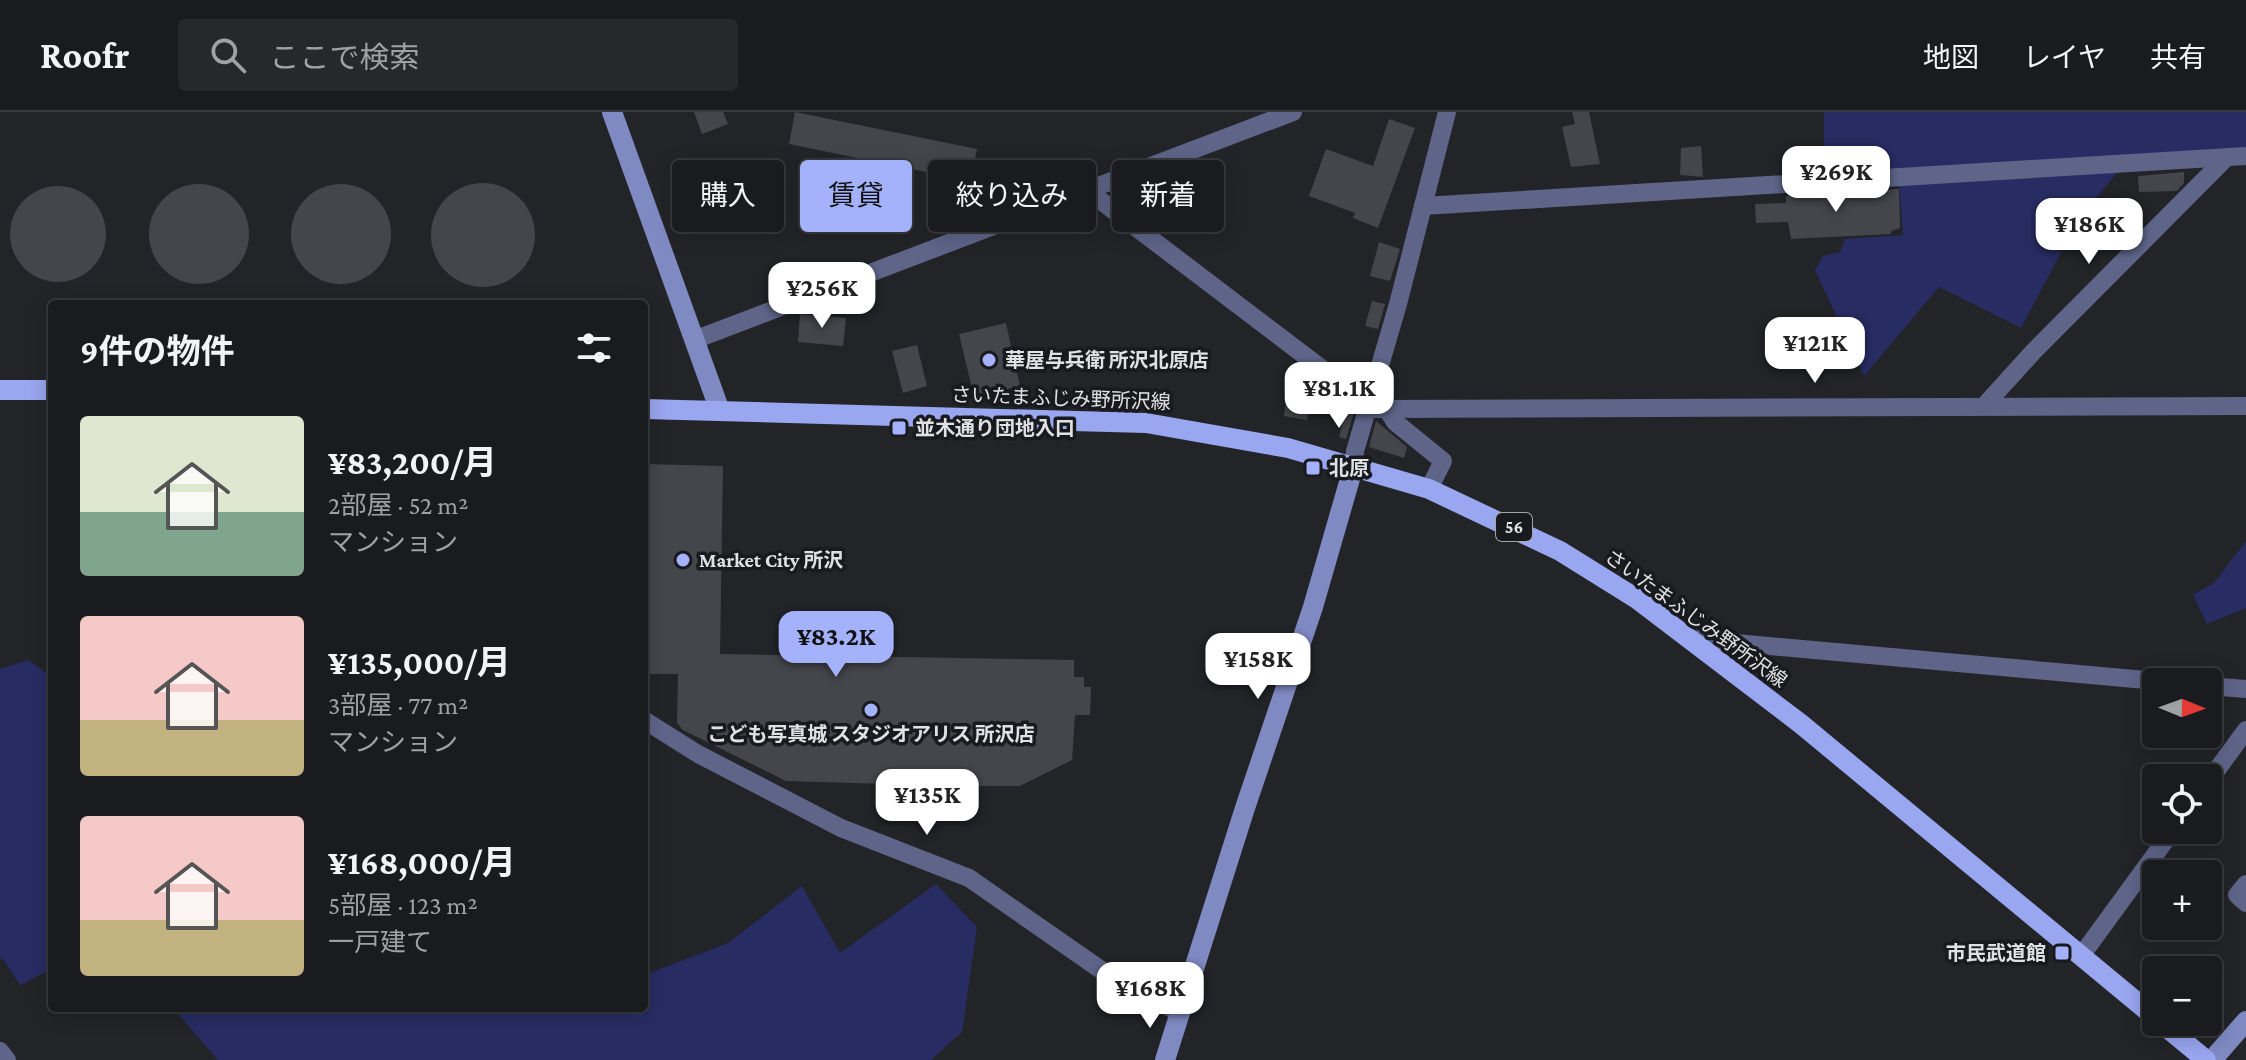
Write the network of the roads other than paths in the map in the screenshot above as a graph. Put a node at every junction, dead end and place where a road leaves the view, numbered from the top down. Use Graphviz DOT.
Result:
graph roads {
  1 [pos="612,112"];
  2 [pos="1293,112"];
  3 [pos="1447,112"];
  4 [pos="2246,156"];
  5 [pos="2225,159"];
  6 [pos="1096,188"];
  7 [pos="1096,197"];
  8 [pos="1423,206"];
  9 [pos="980,232"];
  10 [pos="694,340"];
  11 [pos="0,390"];
  12 [pos="48,390"];
  13 [pos="1985,405"];
  14 [pos="1378,406"];
  15 [pos="2246,406"];
  16 [pos="648,409"];
  17 [pos="720,411"];
  18 [pos="1354,465"];
  19 [pos="1429,489"];
  20 [pos="1692,639"];
  21 [pos="2142,680"];
  22 [pos="2222,687"];
  23 [pos="2246,689"];
  24 [pos="648,723"];
  25 [pos="2246,730"];
  26 [pos="2221,764"];
  27 [pos="2163,844"];
  28 [pos="2246,884"];
  29 [pos="2246,903"];
  30 [pos="2081,956"];
  31 [pos="2142,1007"];
  32 [pos="1178,1012"];
  33 [pos="2246,1021"];
  34 [pos="2177,1036"];
  35 [pos="1165,1060"];
  36 [pos="2206,1060"];
  37 [pos="2212,1060"];
  1 -- 10 [label="street"];
  2 -- 6 [label="street"];
  3 -- 8 [label="street"];
  4 -- 5 [label="street"];
  5 -- 8 [label="street"];
  5 -- 13 [label="street"];
  7 -- 14 [label="street"];
  8 -- 14 [label="street"];
  9 -- 10 [label="street"];
  10 -- 17 [label="street"];
  11 -- 12 [label="main road"];
  13 -- 14 [label="street"];
  13 -- 15 [label="street"];
  14 -- 18 [label="street"];
  14 -- 19 [label="street"];
  16 -- 17 [label="main road, さいたまふじみ野所沢線 / 56"];
  17 -- 18 [label="main road, さいたまふじみ野所沢線 / 56"];
  18 -- 19 [label="main road, さいたまふじみ野所沢線 / 56"];
  18 -- 32 [label="street"];
  19 -- 20 [label="main road, さいたまふじみ野所沢線 / 56"];
  20 -- 21 [label="street"];
  20 -- 30 [label="main road, さいたまふじみ野所沢線 / 56"];
  22 -- 23 [label="street"];
  24 -- 32 [label="street"];
  25 -- 26 [label="street"];
  27 -- 30 [label="street"];
  28 -- 29 [label="street"];
  30 -- 31 [label="main road, さいたまふじみ野所沢線 / 56"];
  32 -- 35 [label="street"];
  33 -- 37 [label="street"];
  34 -- 36 [label="main road, さいたまふじみ野所沢線 / 56"];
}
